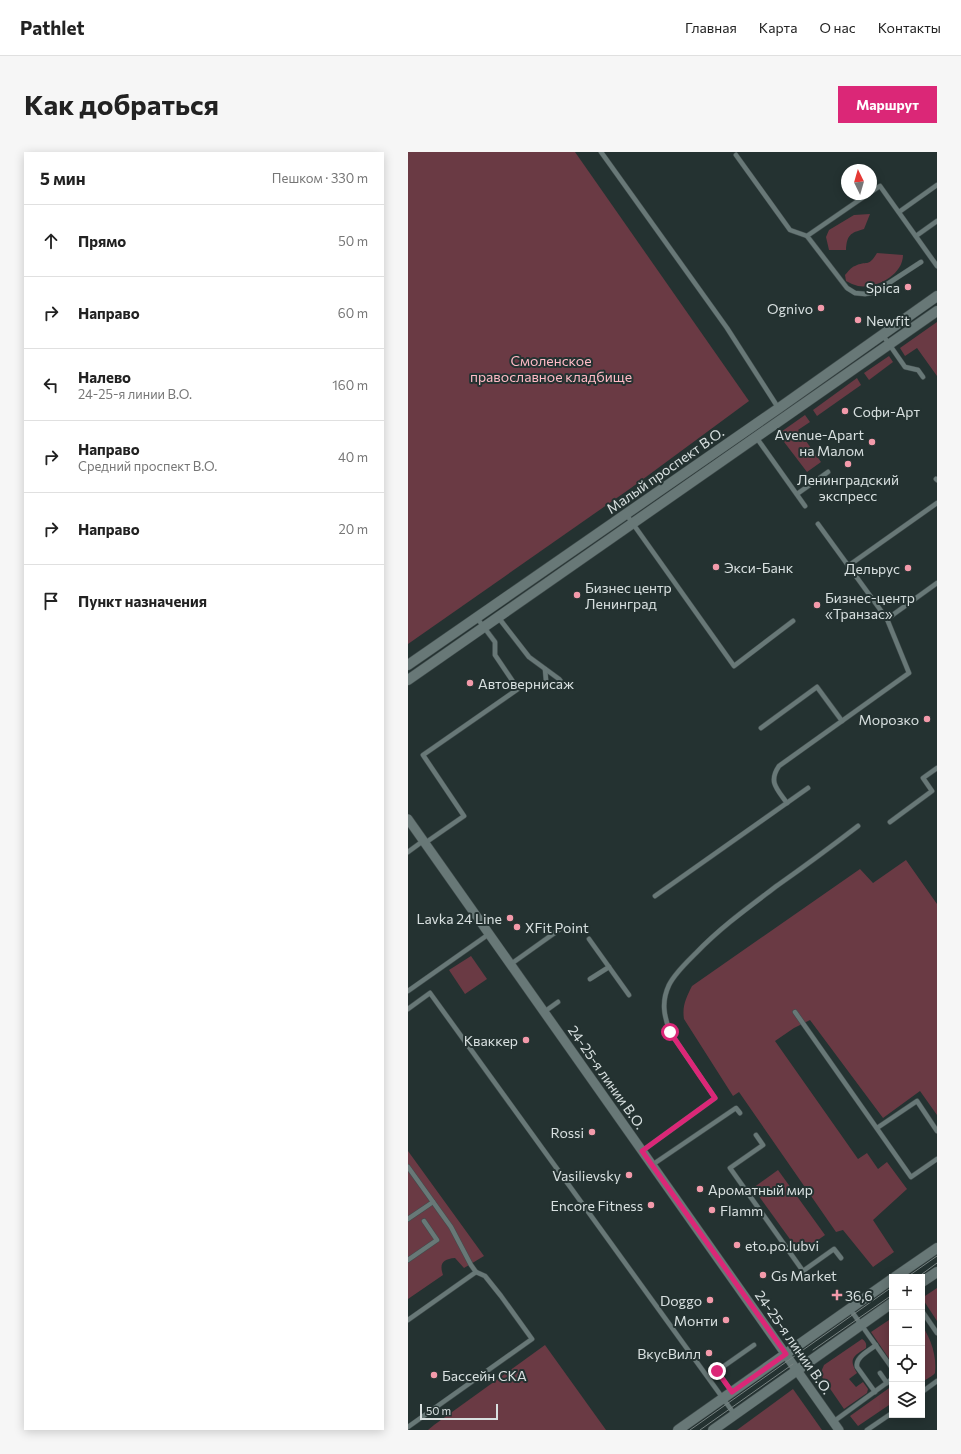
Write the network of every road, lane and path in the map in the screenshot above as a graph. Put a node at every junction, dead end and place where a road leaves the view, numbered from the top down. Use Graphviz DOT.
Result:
graph roads {
  1 [pos="601,152"];
  2 [pos="736,155"];
  3 [pos="937,185"];
  4 [pos="877,188"];
  5 [pos="859,200"];
  6 [pos="899,212"];
  7 [pos="937,221"];
  8 [pos="807,236"];
  9 [pos="916,236"];
  10 [pos="921,262"];
  11 [pos="937,266"];
  12 [pos="937,296"];
  13 [pos="937,310"];
  14 [pos="882,334"];
  15 [pos="889,344"];
  16 [pos="923,377"];
  17 [pos="782,413"];
  18 [pos="752,433"];
  19 [pos="828,472"];
  20 [pos="797,494"];
  21 [pos="937,503"];
  22 [pos="805,506"];
  23 [pos="626,514"];
  24 [pos="633,523"];
  25 [pos="818,524"];
  26 [pos="848,566"];
  27 [pos="937,583"];
  28 [pos="498,617"];
  29 [pos="477,618"];
  30 [pos="887,619"];
  31 [pos="793,621"];
  32 [pos="484,627"];
  33 [pos="408,665"];
  34 [pos="545,669"];
  35 [pos="408,680"];
  36 [pos="546,680"];
  37 [pos="563,684"];
  38 [pos="842,721"];
  39 [pos="761,728"];
  40 [pos="937,768"];
  41 [pos="808,788"];
  42 [pos="787,803"];
  43 [pos="408,819"];
  44 [pos="890,822"];
  45 [pos="858,826"];
  46 [pos="424,842"];
  47 [pos="408,852"];
  48 [pos="655,896"];
  49 [pos="563,928"];
  50 [pos="489,934"];
  51 [pos="589,939"];
  52 [pos="511,964"];
  53 [pos="609,967"];
  54 [pos="590,979"];
  55 [pos="408,991"];
  56 [pos="629,995"];
  57 [pos="558,1002"];
  58 [pos="408,1009"];
  59 [pos="544,1012"];
  60 [pos="795,1012"];
  61 [pos="740,1113"];
  62 [pos="877,1128"];
  63 [pos="937,1131"];
  64 [pos="756,1135"];
  65 [pos="642,1151"];
  66 [pos="937,1159"];
  67 [pos="652,1165"];
  68 [pos="408,1167"];
  69 [pos="433,1202"];
  70 [pos="408,1219"];
  71 [pos="424,1221"];
  72 [pos="937,1248"];
  73 [pos="841,1258"];
  74 [pos="408,1260"];
  75 [pos="476,1272"];
  76 [pos="937,1272"];
  77 [pos="900,1274"];
  78 [pos="925,1280"];
  79 [pos="889,1282"];
  80 [pos="889,1306"];
  81 [pos="850,1309"];
  82 [pos="925,1315"];
  83 [pos="408,1320"];
  84 [pos="862,1325"];
  85 [pos="937,1333"];
  86 [pos="754,1345"];
  87 [pos="876,1345"];
  88 [pos="866,1353"];
  89 [pos="786,1354"];
  90 [pos="869,1357"];
  91 [pos="889,1364"];
  92 [pos="797,1370"];
  93 [pos="880,1373"];
  94 [pos="937,1381"];
  95 [pos="887,1383"];
  96 [pos="925,1390"];
  97 [pos="732,1392"];
  98 [pos="875,1392"];
  99 [pos="723,1398"];
  100 [pos="735,1414"];
  101 [pos="889,1415"];
  102 [pos="833,1422"];
  103 [pos="408,1427"];
  104 [pos="678,1430"];
  105 [pos="713,1430"];
  106 [pos="839,1430"];
  107 [pos="867,1430"];
  1 -- 17 [label="lane"];
  2 -- 8 [label="lane"];
  3 -- 6 [label="lane"];
  4 -- 6 [label="lane"];
  5 -- 8 [label="lane"];
  6 -- 9 [label="lane"];
  7 -- 9 [label="lane"];
  8 -- 10 [label="lane"];
  9 -- 11 [label="lane"];
  12 -- 14 [label="main road, Малый проспект В.О."];
  13 -- 15 [label="main road, Малый проспект В.О."];
  14 -- 15 [label="lane"];
  14 -- 17 [label="main road, Малый проспект В.О."];
  15 -- 16 [label="lane"];
  15 -- 17 [label="main road, Малый проспект В.О."];
  17 -- 18 [label="main road, Малый проспект В.О."];
  18 -- 20 [label="lane"];
  18 -- 23 [label="main road, Малый проспект В.О."];
  18 -- 24 [label="main road, Малый проспект В.О."];
  19 -- 20 [label="lane"];
  20 -- 22 [label="lane"];
  21 -- 26 [label="lane"];
  23 -- 24 [label="lane"];
  23 -- 29 [label="main road, Малый проспект В.О."];
  24 -- 28 [label="main road, Малый проспект В.О."];
  24 -- 31 [label="lane"];
  25 -- 26 [label="lane"];
  26 -- 30 [label="lane"];
  27 -- 30 [label="lane"];
  28 -- 32 [label="main road, Малый проспект В.О."];
  28 -- 34 [label="lane"];
  29 -- 32 [label="lane"];
  29 -- 33 [label="main road, Малый проспект В.О."];
  30 -- 38 [label="lane"];
  32 -- 35 [label="main road, Малый проспект В.О."];
  32 -- 46 [label="lane"];
  34 -- 36 [label="lane"];
  34 -- 37 [label="lane"];
  38 -- 39 [label="lane"];
  38 -- 42 [label="lane"];
  40 -- 44 [label="lane"];
  41 -- 42 [label="lane"];
  42 -- 48 [label="lane"];
  43 -- 46 [label="street, 24-25-я линии В.О."];
  45 -- 65 [label="lane"];
  46 -- 47 [label="lane"];
  46 -- 50 [label="street, 24-25-я линии В.О."];
  49 -- 52 [label="lane"];
  50 -- 52 [label="street, 24-25-я линии В.О."];
  50 -- 55 [label="lane"];
  51 -- 53 [label="lane"];
  52 -- 59 [label="street, 24-25-я линии В.О."];
  53 -- 54 [label="lane"];
  53 -- 56 [label="lane"];
  57 -- 59 [label="lane"];
  58 -- 99 [label="lane"];
  59 -- 65 [label="street, 24-25-я линии В.О."];
  60 -- 62 [label="lane"];
  61 -- 67 [label="lane"];
  62 -- 63 [label="lane"];
  62 -- 66 [label="lane"];
  64 -- 73 [label="lane"];
  65 -- 67 [label="street, 24-25-я линии В.О."];
  67 -- 89 [label="street, 24-25-я линии В.О."];
  68 -- 69 [label="lane"];
  69 -- 70 [label="lane"];
  69 -- 75 [label="lane"];
  71 -- 74 [label="lane"];
  72 -- 77 [label="main road"];
  75 -- 83 [label="lane"];
  75 -- 103 [label="lane"];
  76 -- 78 [label="main road"];
  79 -- 81 [label="main road"];
  80 -- 84 [label="main road"];
  81 -- 84 [label="lane"];
  81 -- 89 [label="main road"];
  82 -- 85 [label="lane"];
  84 -- 87 [label="lane"];
  84 -- 92 [label="main road"];
  86 -- 97 [label="lane"];
  87 -- 88 [label="lane"];
  87 -- 91 [label="lane"];
  88 -- 90 [label="lane"];
  88 -- 98 [label="lane"];
  89 -- 92 [label="street, 24-25-я линии В.О."];
  89 -- 97 [label="main road"];
  92 -- 100 [label="main road"];
  92 -- 102 [label="street, 24-25-я линии В.О."];
  93 -- 95 [label="lane"];
  94 -- 96 [label="lane"];
  95 -- 98 [label="lane"];
  97 -- 99 [label="main road"];
  98 -- 102 [label="lane"];
  99 -- 100 [label="lane"];
  99 -- 104 [label="main road"];
  100 -- 105 [label="main road"];
  101 -- 107 [label="lane"];
  102 -- 106 [label="street, 24-25-я линии В.О."];
}
